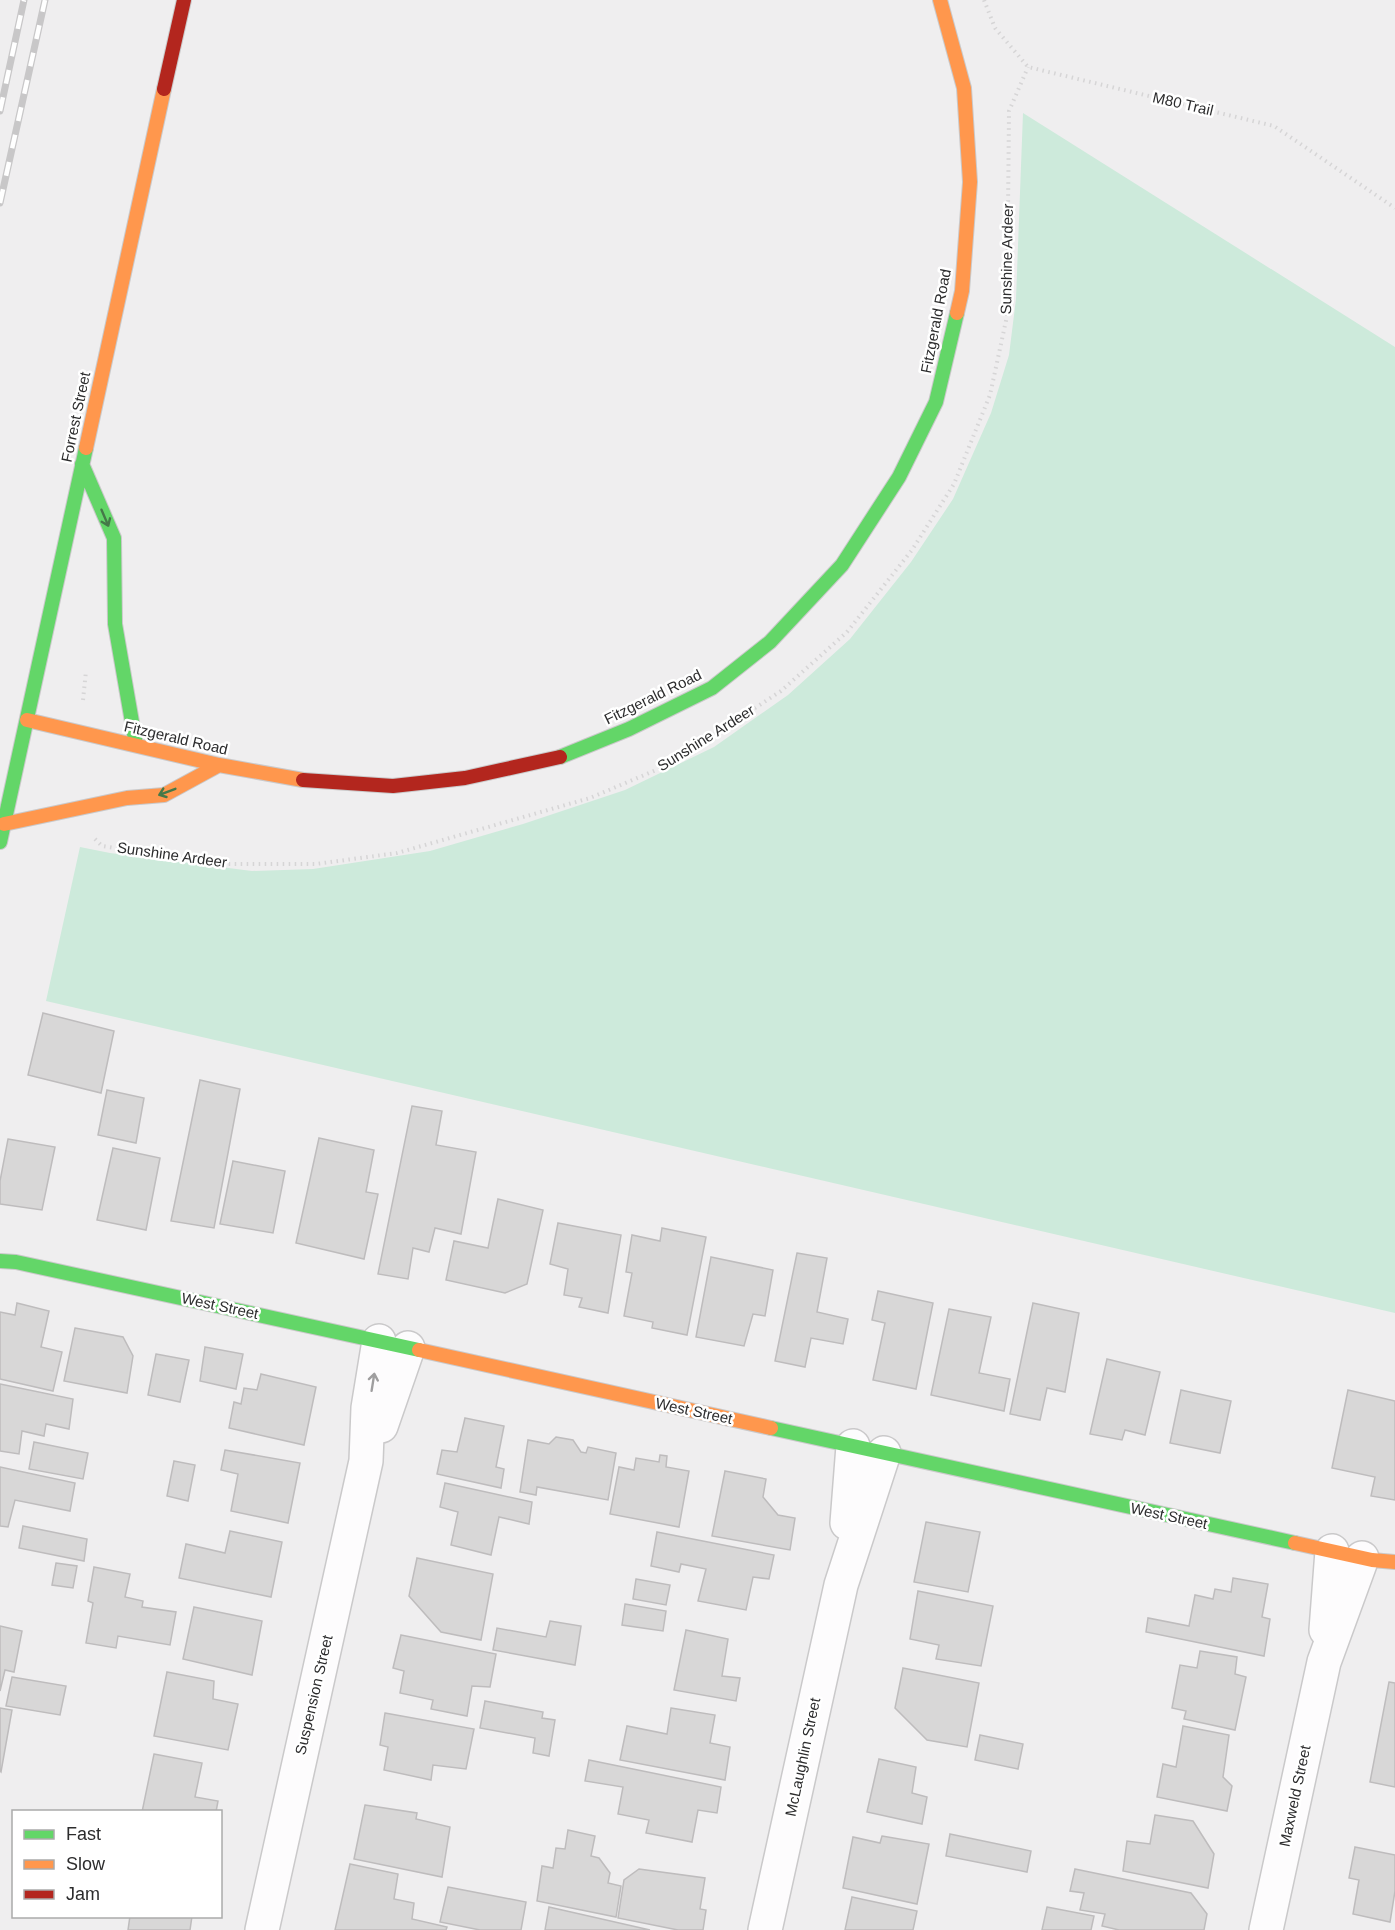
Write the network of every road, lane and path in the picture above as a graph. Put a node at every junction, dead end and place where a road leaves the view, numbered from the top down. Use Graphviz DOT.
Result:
graph roads {
  1 [pos="184,0"];
  2 [pos="940,0"];
  3 [pos="984,0"];
  4 [pos="1028,68"];
  5 [pos="1395,208"];
  6 [pos="82,464"];
  7 [pos="87,660"];
  8 [pos="27,720"];
  9 [pos="77,732"];
  10 [pos="136,745"];
  11 [pos="219,765"];
  12 [pos="88,806"];
  13 [pos="4,824"];
  14 [pos="0,842"];
  15 [pos="5,1259"];
  16 [pos="393,1345"];
  17 [pos="868,1449"];
  18 [pos="1371,1560"];
  19 [pos="262,1930"];
  20 [pos="765,1930"];
  21 [pos="1266,1930"];
  1 -- 6 [label="street, Forrest Street"];
  2 -- 11 [label="street, Fitzgerald Road"];
  3 -- 4 [label="path"];
  4 -- 5 [label="path, M80 Trail"];
  4 -- 12 [label="path, Sunshine Ardeer"];
  6 -- 8 [label="street, Forrest Street"];
  6 -- 10 [label="street, one-way"];
  7 -- 9 [label="path"];
  8 -- 9 [label="street, Fitzgerald Road"];
  8 -- 13 [label="street, Forrest Street"];
  9 -- 10 [label="street, Fitzgerald Road"];
  10 -- 11 [label="street, Fitzgerald Road"];
  11 -- 12 [label="street, one-way"];
  12 -- 13 [label="street"];
  13 -- 14 [label="street, Forrest Street"];
  15 -- 16 [label="street, West Street"];
  16 -- 17 [label="street, West Street"];
  16 -- 19 [label="street, Suspension Street"];
  17 -- 18 [label="street, West Street"];
  17 -- 20 [label="street, McLaughlin Street"];
  18 -- 21 [label="street, Maxweld Street"];
}
